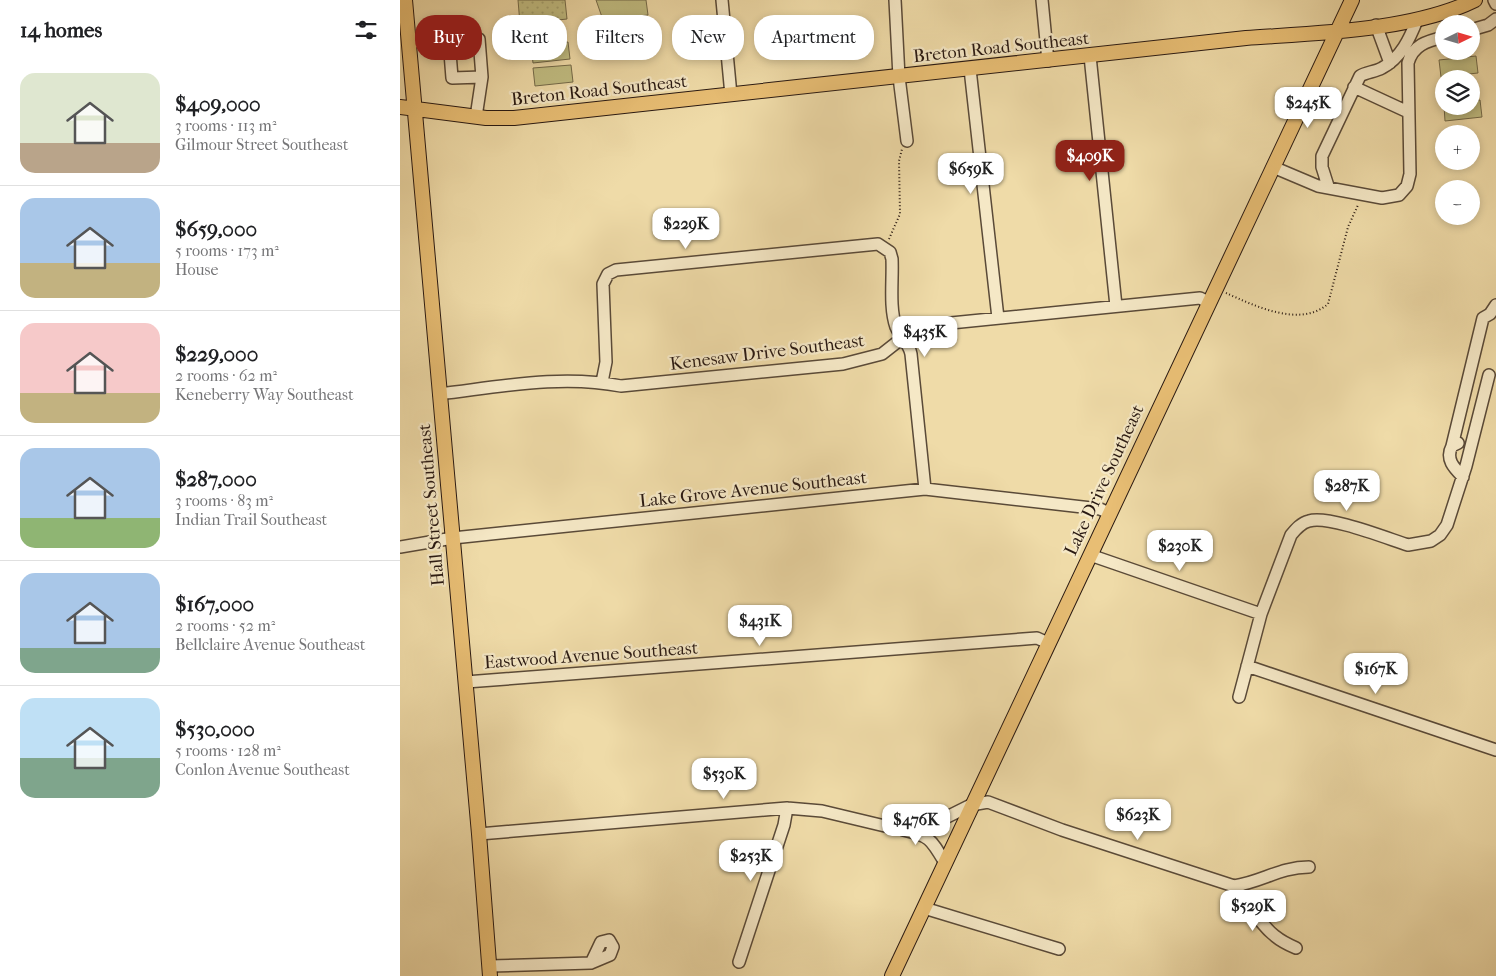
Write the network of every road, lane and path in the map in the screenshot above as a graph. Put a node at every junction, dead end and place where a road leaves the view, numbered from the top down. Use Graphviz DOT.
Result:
graph roads {
  1 [pos="405,0"];
  2 [pos="722,0"];
  3 [pos="895,0"];
  4 [pos="1042,0"];
  5 [pos="1352,0"];
  6 [pos="1475,0"];
  7 [pos="1494,0"];
  8 [pos="1496,4"];
  9 [pos="1496,18"];
  10 [pos="1417,20"];
  11 [pos="1376,25"];
  12 [pos="1480,27"];
  13 [pos="1338,30"];
  14 [pos="1435,39"];
  15 [pos="409,42"];
  16 [pos="415,42"];
  17 [pos="1090,56"];
  18 [pos="451,60"];
  19 [pos="481,60"];
  20 [pos="1048,61"];
  21 [pos="1390,63"];
  22 [pos="970,69"];
  23 [pos="482,77"];
  24 [pos="899,77"];
  25 [pos="1354,87"];
  26 [pos="731,95"];
  27 [pos="400,107"];
  28 [pos="414,110"];
  29 [pos="1408,112"];
  30 [pos="476,117"];
  31 [pos="907,141"];
  32 [pos="1273,167"];
  33 [pos="1328,186"];
  34 [pos="1359,200"];
  35 [pos="885,247"];
  36 [pos="1226,293"];
  37 [pos="1208,302"];
  38 [pos="1496,305"];
  39 [pos="1116,306"];
  40 [pos="998,318"];
  41 [pos="905,338"];
  42 [pos="1489,375"];
  43 [pos="602,382"];
  44 [pos="439,394"];
  45 [pos="1470,443"];
  46 [pos="1452,446"];
  47 [pos="1463,477"];
  48 [pos="925,488"];
  49 [pos="1109,513"];
  50 [pos="453,538"];
  51 [pos="400,547"];
  52 [pos="1090,555"];
  53 [pos="1261,614"];
  54 [pos="1048,643"];
  55 [pos="1247,666"];
  56 [pos="466,682"];
  57 [pos="1239,696"];
  58 [pos="1496,750"];
  59 [pos="971,806"];
  60 [pos="787,808"];
  61 [pos="889,827"];
  62 [pos="479,834"];
  63 [pos="945,862"];
  64 [pos="1309,867"];
  65 [pos="1234,886"];
  66 [pos="924,908"];
  67 [pos="1296,948"];
  68 [pos="1060,949"];
  69 [pos="739,962"];
  70 [pos="591,963"];
  71 [pos="490,971"];
  72 [pos="892,976"];
  1 -- 15 [label="main road, Hall Street Southeast"];
  2 -- 26 [label="street"];
  3 -- 24 [label="street"];
  4 -- 20 [label="street"];
  5 -- 13 [label="main road, Lake Drive Southeast"];
  6 -- 10 [label="main road, Breton Road Southeast"];
  7 -- 8 [label="street"];
  9 -- 12 [label="street"];
  10 -- 11 [label="main road, Breton Road Southeast"];
  10 -- 21 [label="street"];
  11 -- 13 [label="main road, Breton Road Southeast"];
  11 -- 21 [label="street"];
  13 -- 17 [label="main road, Breton Road Southeast"];
  13 -- 32 [label="main road, Lake Drive Southeast"];
  14 -- 29 [label="street"];
  15 -- 16 [label="street"];
  15 -- 28 [label="main road, Hall Street Southeast"];
  17 -- 20 [label="main road, Breton Road Southeast"];
  17 -- 39 [label="street"];
  18 -- 23 [label="street"];
  19 -- 23 [label="street"];
  20 -- 22 [label="main road, Breton Road Southeast"];
  21 -- 25 [label="street"];
  22 -- 24 [label="main road, Breton Road Southeast"];
  22 -- 40 [label="street"];
  23 -- 30 [label="street"];
  24 -- 26 [label="main road, Breton Road Southeast"];
  24 -- 31 [label="street"];
  25 -- 29 [label="street"];
  25 -- 33 [label="street"];
  26 -- 30 [label="main road, Breton Road Southeast"];
  27 -- 28 [label="main road, Breton Road Southeast"];
  28 -- 30 [label="main road, Breton Road Southeast"];
  28 -- 44 [label="main road, Hall Street Southeast"];
  29 -- 33 [label="street"];
  31 -- 35 [label="path"];
  32 -- 33 [label="street"];
  32 -- 37 [label="main road, Lake Drive Southeast"];
  34 -- 36 [label="path"];
  35 -- 41 [label="street"];
  35 -- 43 [label="street"];
  37 -- 39 [label="street, Kenesaw Drive Southeast"];
  37 -- 49 [label="main road, Lake Drive Southeast"];
  38 -- 46 [label="street"];
  39 -- 40 [label="street, Kenesaw Drive Southeast"];
  40 -- 41 [label="street, Kenesaw Drive Southeast"];
  41 -- 43 [label="street, Kenesaw Drive Southeast"];
  41 -- 48 [label="street"];
  42 -- 45 [label="street"];
  43 -- 44 [label="street, Kenesaw Drive Southeast"];
  44 -- 50 [label="main road, Hall Street Southeast"];
  45 -- 46 [label="street"];
  45 -- 47 [label="street"];
  46 -- 47 [label="street"];
  47 -- 53 [label="street"];
  48 -- 49 [label="street, Lake Grove Avenue Southeast"];
  48 -- 50 [label="street, Lake Grove Avenue Southeast"];
  49 -- 52 [label="main road, Lake Drive Southeast"];
  50 -- 51 [label="street, Lake Grove Avenue Southeast"];
  50 -- 56 [label="main road, Hall Street Southeast"];
  52 -- 53 [label="street"];
  52 -- 54 [label="main road, Lake Drive Southeast"];
  53 -- 55 [label="street"];
  54 -- 56 [label="street, Eastwood Avenue Southeast"];
  54 -- 59 [label="main road, Lake Drive Southeast"];
  55 -- 57 [label="street"];
  55 -- 58 [label="street"];
  56 -- 62 [label="main road, Hall Street Southeast"];
  59 -- 61 [label="street"];
  59 -- 63 [label="main road, Lake Drive Southeast"];
  59 -- 65 [label="street"];
  60 -- 61 [label="street"];
  60 -- 62 [label="street"];
  60 -- 69 [label="street"];
  61 -- 63 [label="street"];
  62 -- 71 [label="main road, Hall Street Southeast"];
  63 -- 66 [label="main road, Lake Drive Southeast"];
  64 -- 65 [label="street"];
  65 -- 67 [label="street"];
  66 -- 68 [label="street"];
  66 -- 72 [label="main road, Lake Drive Southeast"];
  70 -- 71 [label="street"];
}
